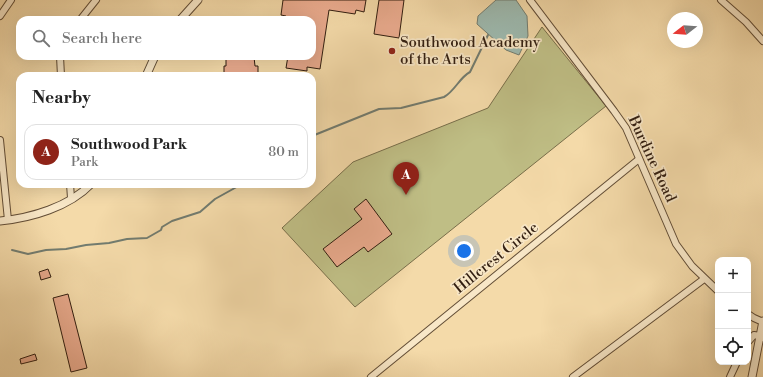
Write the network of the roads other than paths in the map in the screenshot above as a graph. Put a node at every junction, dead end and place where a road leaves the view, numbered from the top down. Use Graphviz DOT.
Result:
graph roads {
  1 [pos="12,0"];
  2 [pos="96,0"];
  3 [pos="198,0"];
  4 [pos="530,0"];
  5 [pos="721,0"];
  6 [pos="0,16"];
  7 [pos="83,16"];
  8 [pos="184,16"];
  9 [pos="763,41"];
  10 [pos="60,60"];
  11 [pos="153,60"];
  12 [pos="61,72"];
  13 [pos="148,72"];
  14 [pos="0,140"];
  15 [pos="639,160"];
  16 [pos="70,188"];
  17 [pos="87,188"];
  18 [pos="71,198"];
  19 [pos="4,221"];
  20 [pos="704,279"];
  21 [pos="715,288"];
  22 [pos="751,316"];
  23 [pos="763,321"];
  24 [pos="762,337"];
  25 [pos="751,338"];
  26 [pos="736,365"];
  27 [pos="371,377"];
  28 [pos="573,377"];
  29 [pos="730,377"];
  30 [pos="752,377"];
  1 -- 6 [label="street"];
  2 -- 7 [label="street"];
  3 -- 8 [label="street"];
  4 -- 15 [label="street, Burdine Road"];
  5 -- 9 [label="street"];
  10 -- 12 [label="street"];
  11 -- 13 [label="street"];
  14 -- 19 [label="street"];
  15 -- 20 [label="street, Burdine Road"];
  15 -- 27 [label="street, Hillcrest Circle"];
  16 -- 18 [label="street"];
  17 -- 18 [label="street"];
  18 -- 19 [label="street"];
  20 -- 21 [label="street, Burdine Road"];
  20 -- 28 [label="street"];
  22 -- 23 [label="street"];
  23 -- 24 [label="street"];
  24 -- 25 [label="street"];
  24 -- 30 [label="street"];
  26 -- 29 [label="street"];
}
